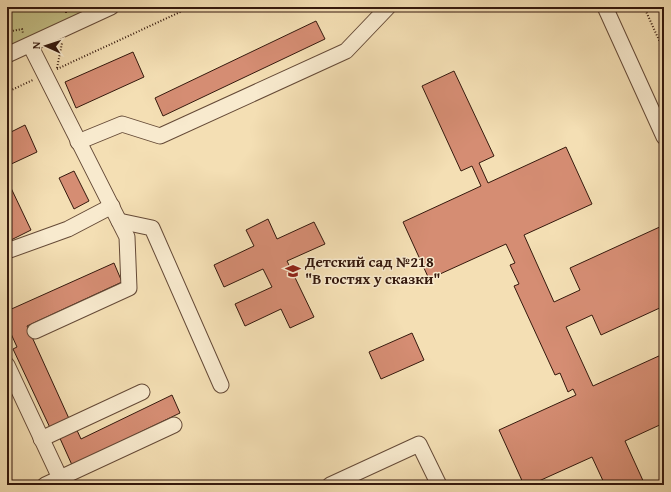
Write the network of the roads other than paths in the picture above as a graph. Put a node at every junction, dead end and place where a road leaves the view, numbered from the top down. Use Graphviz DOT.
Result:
graph roads {
  1 [pos="111,7"];
  2 [pos="388,7"];
  3 [pos="605,7"];
  4 [pos="30,44"];
  5 [pos="7,55"];
  6 [pos="664,138"];
  7 [pos="78,142"];
  8 [pos="112,206"];
  9 [pos="120,221"];
  10 [pos="7,251"];
  11 [pos="34,331"];
  12 [pos="7,365"];
  13 [pos="221,385"];
  14 [pos="142,392"];
  15 [pos="174,425"];
  16 [pos="41,439"];
  17 [pos="60,478"];
  18 [pos="45,485"];
  19 [pos="330,485"];
  20 [pos="439,485"];
  1 -- 4 [label="street"];
  2 -- 7 [label="street"];
  3 -- 6 [label="street"];
  4 -- 5 [label="street"];
  4 -- 7 [label="street"];
  7 -- 8 [label="street"];
  8 -- 9 [label="street"];
  8 -- 10 [label="street"];
  9 -- 11 [label="street"];
  9 -- 13 [label="street"];
  12 -- 16 [label="street"];
  14 -- 16 [label="street"];
  15 -- 17 [label="street"];
  16 -- 17 [label="street"];
  17 -- 18 [label="street"];
  19 -- 20 [label="street"];
}
